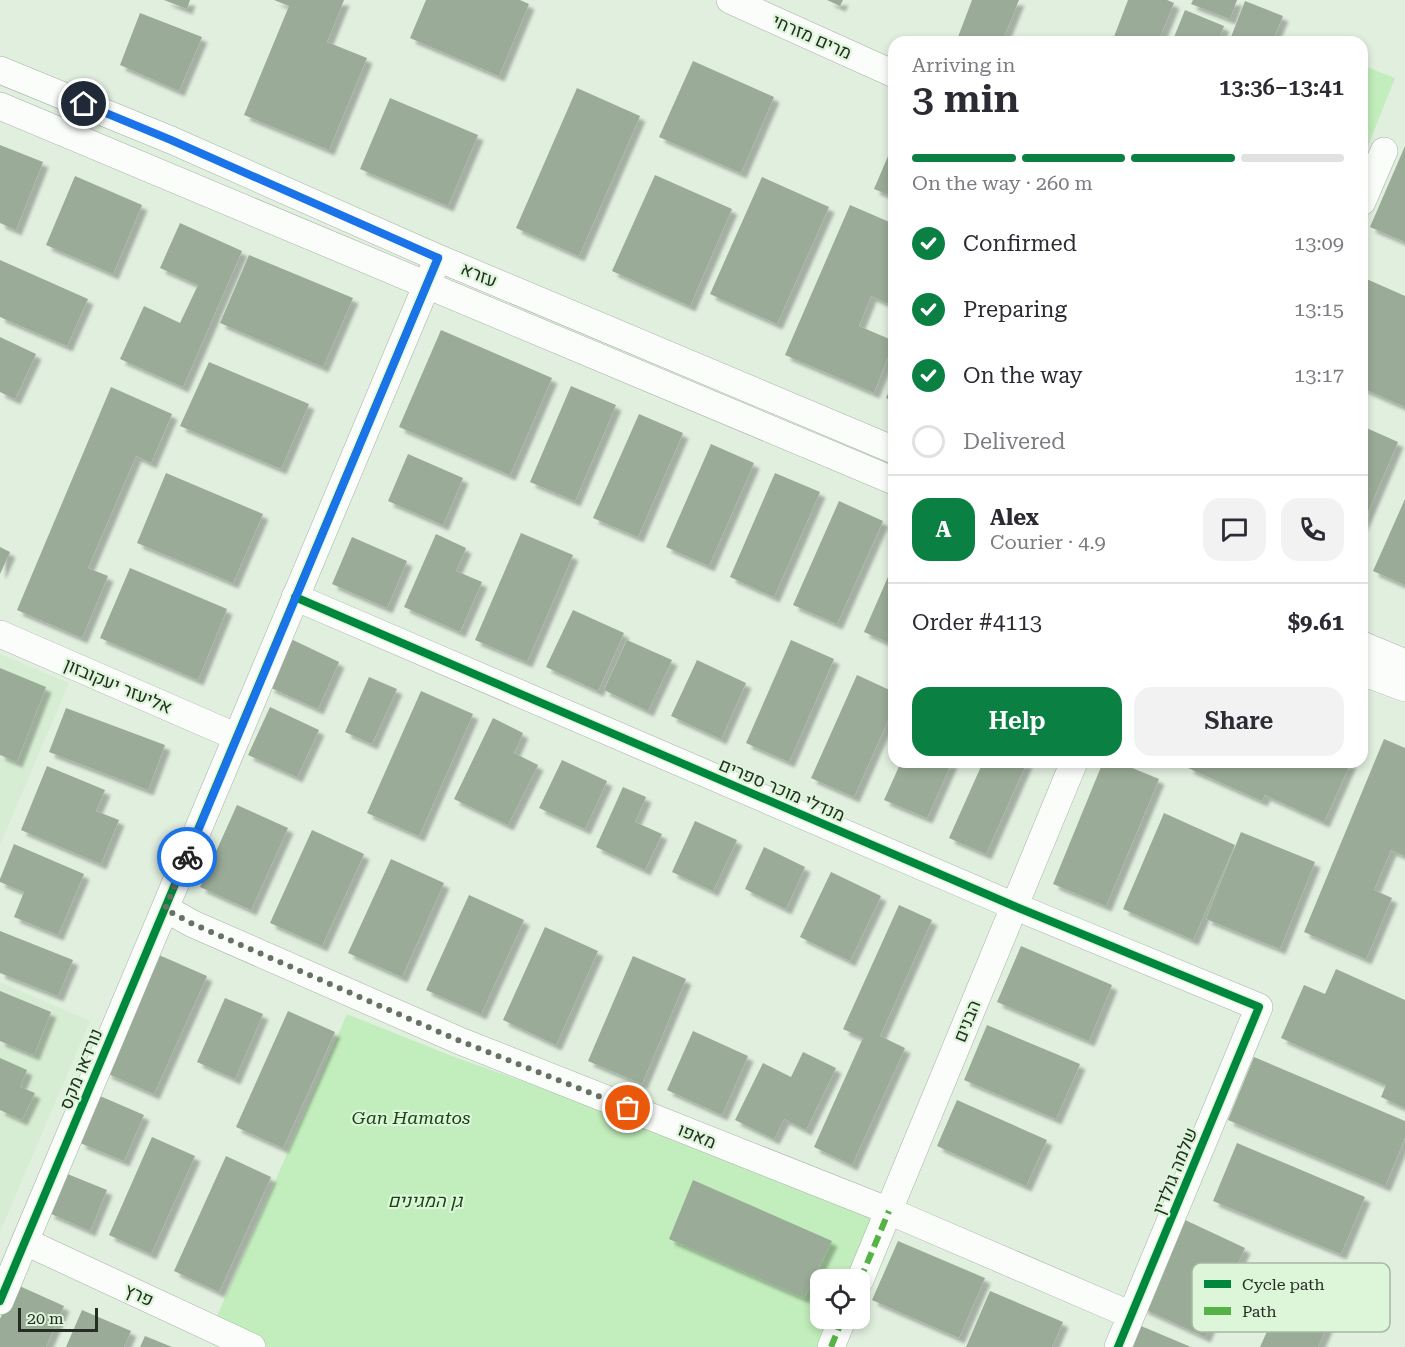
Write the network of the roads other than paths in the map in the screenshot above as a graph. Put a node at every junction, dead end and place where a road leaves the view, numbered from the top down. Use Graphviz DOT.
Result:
graph roads {
  1 [pos="730,0"];
  2 [pos="888,71"];
  3 [pos="3,77"];
  4 [pos="0,106"];
  5 [pos="1384,151"];
  6 [pos="1368,188"];
  7 [pos="438,258"];
  8 [pos="427,285"];
  9 [pos="888,447"];
  10 [pos="888,478"];
  11 [pos="295,597"];
  12 [pos="0,634"];
  13 [pos="1368,647"];
  14 [pos="1404,659"];
  15 [pos="1368,674"];
  16 [pos="1405,688"];
  17 [pos="237,737"];
  18 [pos="1072,768"];
  19 [pos="1014,906"];
  20 [pos="165,909"];
  21 [pos="1259,1007"];
  22 [pos="889,1211"];
  23 [pos="26,1242"];
  24 [pos="865,1269"];
  25 [pos="0,1301"];
  26 [pos="1131,1315"];
  27 [pos="838,1329"];
  28 [pos="252,1347"];
  29 [pos="831,1347"];
  30 [pos="1118,1347"];
  1 -- 2 [label="street, מרים מזרחי"];
  3 -- 7 [label="street, עזרא"];
  4 -- 8 [label="street, עזרא"];
  5 -- 6 [label="street"];
  7 -- 8 [label="street, נורדאו מקס"];
  7 -- 9 [label="street, עזרא"];
  8 -- 10 [label="street, עזרא"];
  8 -- 11 [label="street, נורדאו מקס"];
  11 -- 17 [label="street, נורדאו מקס"];
  11 -- 19 [label="street, מנדלי מוכר ספרים"];
  12 -- 17 [label="street, אליעזר יעקובזון"];
  13 -- 14 [label="street"];
  15 -- 16 [label="street"];
  17 -- 20 [label="street, נורדאו מקס"];
  18 -- 19 [label="street, הבנים"];
  19 -- 21 [label="street, מנדלי מוכר ספרים"];
  19 -- 22 [label="street, הבנים"];
  20 -- 22 [label="street, מאפו"];
  20 -- 23 [label="street, נורדאו מקס"];
  21 -- 26 [label="street, שלמה גולדין"];
  22 -- 24 [label="street, הבנים"];
  22 -- 26 [label="street, מאפו"];
  23 -- 25 [label="street, נורדאו מקס"];
  23 -- 28 [label="street, פרץ"];
  26 -- 30 [label="street, שלמה גולדין"];
  27 -- 29 [label="street"];
}
